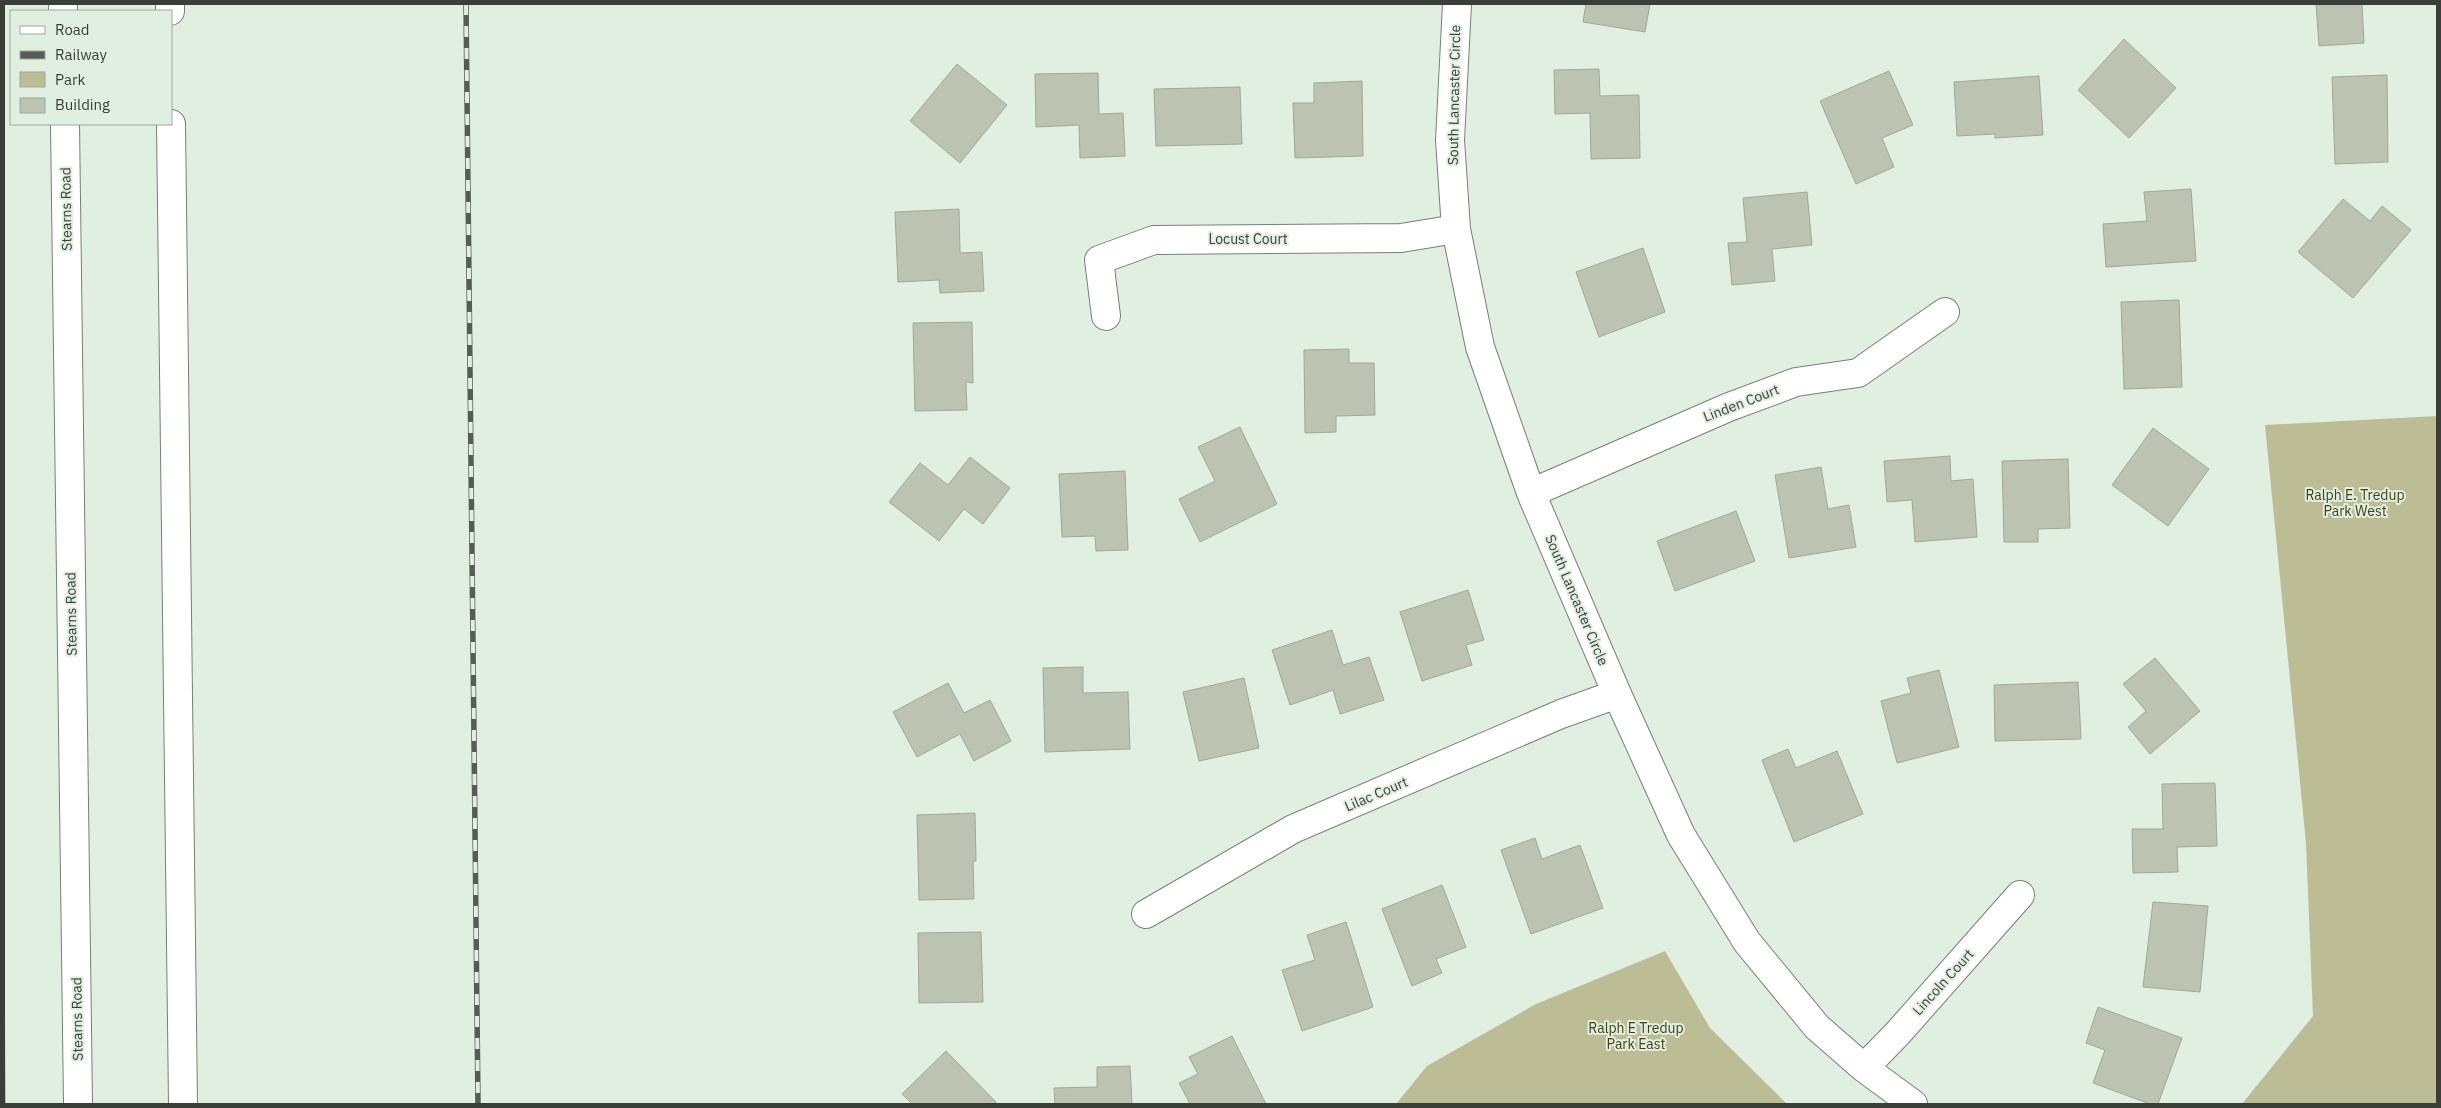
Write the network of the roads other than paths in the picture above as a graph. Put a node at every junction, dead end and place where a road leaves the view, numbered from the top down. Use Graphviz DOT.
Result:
graph roads {
  1 [pos="1457,4"];
  2 [pos="65,125"];
  3 [pos="171,125"];
  4 [pos="1456,229"];
  5 [pos="1945,312"];
  6 [pos="1106,316"];
  7 [pos="1531,493"];
  8 [pos="1617,694"];
  9 [pos="2020,895"];
  10 [pos="1146,914"];
  11 [pos="1864,1068"];
  12 [pos="78,1104"];
  13 [pos="183,1104"];
  14 [pos="1913,1104"];
  1 -- 4 [label="street, South Lancaster Circle"];
  2 -- 12 [label="street, Stearns Road"];
  3 -- 13 [label="street"];
  4 -- 6 [label="street, Locust Court"];
  4 -- 7 [label="street, South Lancaster Circle"];
  5 -- 7 [label="street, Linden Court"];
  7 -- 8 [label="street, South Lancaster Circle"];
  8 -- 10 [label="street, Lilac Court"];
  8 -- 11 [label="street, South Lancaster Circle"];
  9 -- 11 [label="street, Lincoln Court"];
  11 -- 14 [label="street, South Lancaster Circle"];
}
